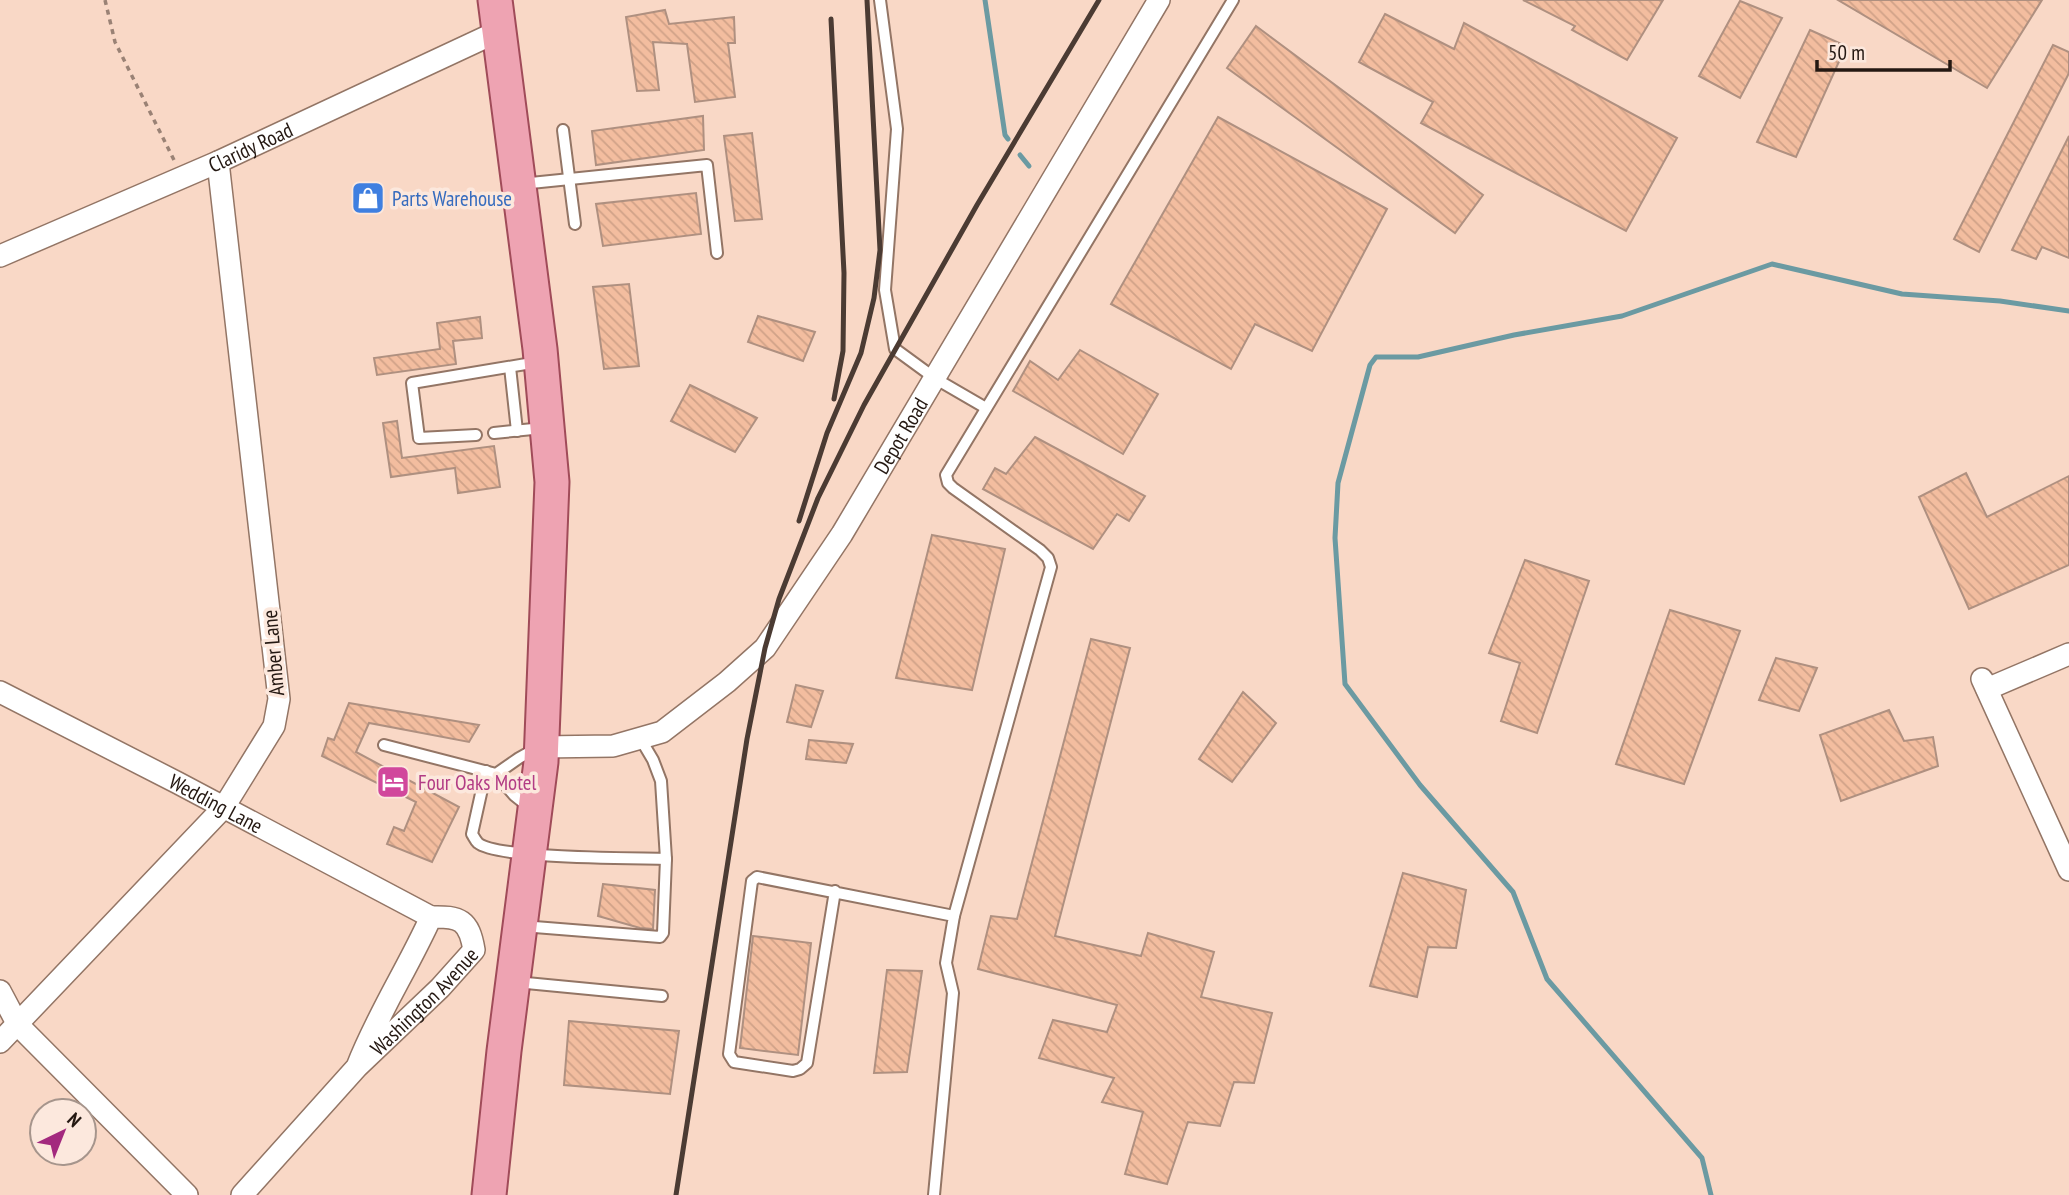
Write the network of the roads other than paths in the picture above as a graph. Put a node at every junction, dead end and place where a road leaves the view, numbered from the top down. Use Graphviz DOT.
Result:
graph roads {
  1 [pos="880,0"];
  2 [pos="1159,0"];
  3 [pos="1233,0"];
  4 [pos="497,16"];
  5 [pos="563,130"];
  6 [pos="218,162"];
  7 [pos="569,179"];
  8 [pos="519,185"];
  9 [pos="575,224"];
  10 [pos="717,253"];
  11 [pos="0,256"];
  12 [pos="526,364"];
  13 [pos="936,379"];
  14 [pos="986,408"];
  15 [pos="532,429"];
  16 [pos="494,433"];
  17 [pos="476,435"];
  18 [pos="2069,654"];
  19 [pos="0,692"];
  20 [pos="640,738"];
  21 [pos="384,745"];
  22 [pos="541,747"];
  23 [pos="491,773"];
  24 [pos="224,807"];
  25 [pos="534,811"];
  26 [pos="529,854"];
  27 [pos="666,859"];
  28 [pos="2069,870"];
  29 [pos="835,891"];
  30 [pos="954,916"];
  31 [pos="430,917"];
  32 [pos="520,925"];
  33 [pos="513,982"];
  34 [pos="0,991"];
  35 [pos="662,996"];
  36 [pos="18,1025"];
  37 [pos="0,1042"];
  38 [pos="357,1067"];
  39 [pos="187,1195"];
  40 [pos="242,1195"];
  41 [pos="489,1195"];
  42 [pos="934,1195"];
  1 -- 13 [label="lane"];
  2 -- 13 [label="street, Depot Road"];
  3 -- 14 [label="lane"];
  4 -- 6 [label="street, Claridy Road"];
  4 -- 8 [label="main road"];
  5 -- 7 [label="lane"];
  6 -- 11 [label="street, Claridy Road"];
  6 -- 24 [label="street, Amber Lane"];
  7 -- 8 [label="lane"];
  7 -- 9 [label="lane"];
  7 -- 10 [label="lane"];
  8 -- 12 [label="main road"];
  12 -- 15 [label="main road"];
  12 -- 17 [label="lane"];
  13 -- 14 [label="lane"];
  13 -- 20 [label="street, Depot Road"];
  14 -- 30 [label="lane"];
  15 -- 16 [label="lane"];
  15 -- 22 [label="main road"];
  18 -- 28 [label="street"];
  19 -- 24 [label="street, Wedding Lane"];
  20 -- 22 [label="street, Depot Road"];
  20 -- 27 [label="lane"];
  21 -- 23 [label="lane"];
  22 -- 23 [label="lane"];
  22 -- 25 [label="main road"];
  23 -- 25 [label="lane"];
  23 -- 26 [label="lane"];
  24 -- 31 [label="street, Wedding Lane"];
  24 -- 36 [label="street, Amber Lane"];
  25 -- 26 [label="main road"];
  26 -- 27 [label="lane"];
  26 -- 32 [label="main road"];
  27 -- 32 [label="lane"];
  29 -- 29 [label="lane"];
  29 -- 30 [label="lane"];
  30 -- 42 [label="lane"];
  31 -- 38 [label="street, Washington Avenue"];
  31 -- 38 [label="street, Washington Avenue"];
  32 -- 33 [label="main road"];
  33 -- 35 [label="lane"];
  33 -- 41 [label="main road"];
  34 -- 36 [label="street"];
  36 -- 37 [label="street, Amber Lane"];
  36 -- 39 [label="street"];
  38 -- 40 [label="street, Washington Avenue"];
}
